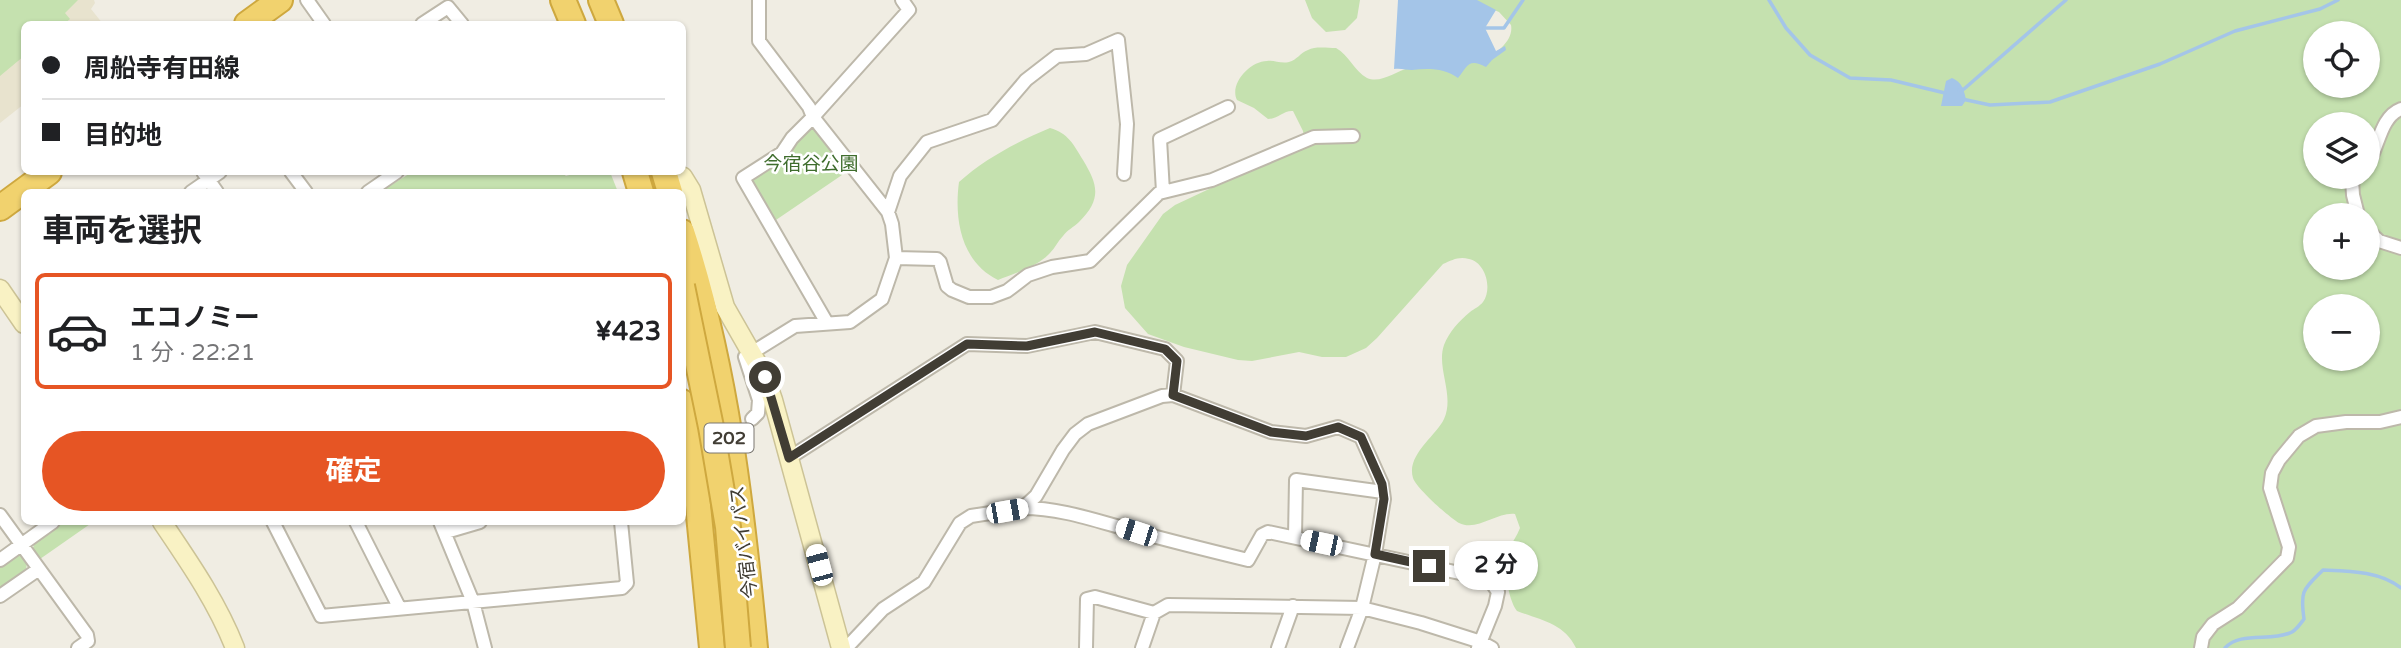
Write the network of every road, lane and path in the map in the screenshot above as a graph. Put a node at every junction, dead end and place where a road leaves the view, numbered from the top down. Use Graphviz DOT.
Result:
graph roads {
  1 [pos="280,0"];
  2 [pos="307,0"];
  3 [pos="562,0"];
  4 [pos="569,0"];
  5 [pos="588,0"];
  6 [pos="601,0"];
  7 [pos="759,0"];
  8 [pos="902,0"];
  9 [pos="251,21"];
  10 [pos="322,21"];
  11 [pos="427,21"];
  12 [pos="459,21"];
  13 [pos="572,21"];
  14 [pos="578,21"];
  15 [pos="596,21"];
  16 [pos="610,21"];
  17 [pos="1228,107"];
  18 [pos="2401,109"];
  19 [pos="813,117"];
  20 [pos="1353,136"];
  21 [pos="2380,136"];
  22 [pos="1124,174"];
  23 [pos="45,175"];
  24 [pos="387,175"];
  25 [pos="661,182"];
  26 [pos="26,189"];
  27 [pos="371,189"];
  28 [pos="1163,192"];
  29 [pos="21,193"];
  30 [pos="0,208"];
  31 [pos="888,212"];
  32 [pos="2380,241"];
  33 [pos="686,244"];
  34 [pos="2401,248"];
  35 [pos="895,258"];
  36 [pos="0,289"];
  37 [pos="686,305"];
  38 [pos="21,320"];
  39 [pos="827,323"];
  40 [pos="752,352"];
  41 [pos="686,372"];
  42 [pos="1173,395"];
  43 [pos="2401,417"];
  44 [pos="752,419"];
  45 [pos="686,423"];
  46 [pos="789,458"];
  47 [pos="1383,492"];
  48 [pos="1023,508"];
  49 [pos="0,514"];
  50 [pos="49,525"];
  51 [pos="164,525"];
  52 [pos="275,525"];
  53 [pos="358,525"];
  54 [pos="621,525"];
  55 [pos="443,527"];
  56 [pos="1295,537"];
  57 [pos="22,545"];
  58 [pos="1375,554"];
  59 [pos="0,560"];
  60 [pos="39,569"];
  61 [pos="0,596"];
  62 [pos="473,602"];
  63 [pos="1293,606"];
  64 [pos="399,607"];
  65 [pos="1362,608"];
  66 [pos="1154,613"];
  67 [pos="1484,646"];
  68 [pos="841,647"];
  69 [pos="78,648"];
  70 [pos="236,648"];
  71 [pos="485,648"];
  72 [pos="712,648"];
  73 [pos="722,648"];
  74 [pos="738,648"];
  75 [pos="755,648"];
  76 [pos="1086,648"];
  77 [pos="1142,648"];
  78 [pos="1278,648"];
  79 [pos="1347,648"];
  80 [pos="2201,648"];
  1 -- 9 [label="highway"];
  2 -- 10 [label="street"];
  3 -- 13 [label="highway"];
  4 -- 14 [label="highway"];
  5 -- 15 [label="highway"];
  6 -- 16 [label="highway"];
  7 -- 19 [label="street"];
  8 -- 19 [label="street"];
  11 -- 12 [label="street"];
  17 -- 28 [label="street"];
  18 -- 21 [label="street"];
  19 -- 31 [label="street"];
  19 -- 39 [label="street"];
  20 -- 28 [label="street"];
  22 -- 31 [label="street"];
  23 -- 26 [label="highway"];
  24 -- 27 [label="street"];
  25 -- 40 [label="main road"];
  28 -- 35 [label="street"];
  29 -- 30 [label="highway"];
  31 -- 35 [label="street"];
  32 -- 34 [label="street"];
  33 -- 75 [label="highway, 今宿バイパス / 202"];
  35 -- 39 [label="street"];
  36 -- 38 [label="main road"];
  37 -- 74 [label="highway, bridge"];
  39 -- 40 [label="street"];
  40 -- 44 [label="street"];
  40 -- 46 [label="main road"];
  41 -- 73 [label="highway"];
  42 -- 46 [label="street"];
  42 -- 47 [label="street"];
  42 -- 48 [label="street"];
  43 -- 80 [label="street"];
  45 -- 72 [label="highway, 202"];
  46 -- 68 [label="main road"];
  47 -- 56 [label="street"];
  47 -- 58 [label="street"];
  48 -- 56 [label="street"];
  48 -- 68 [label="street"];
  49 -- 57 [label="street"];
  50 -- 57 [label="street"];
  51 -- 70 [label="main road"];
  52 -- 64 [label="street"];
  53 -- 64 [label="street"];
  54 -- 62 [label="street"];
  55 -- 62 [label="street"];
  56 -- 58 [label="street"];
  57 -- 59 [label="street"];
  57 -- 60 [label="street"];
  58 -- 65 [label="street"];
  58 -- 67 [label="street"];
  60 -- 61 [label="street"];
  60 -- 69 [label="street"];
  62 -- 64 [label="street"];
  62 -- 71 [label="street"];
  63 -- 65 [label="street"];
  63 -- 66 [label="street"];
  63 -- 78 [label="street"];
  65 -- 67 [label="street"];
  65 -- 79 [label="street"];
  66 -- 76 [label="street"];
  66 -- 77 [label="street"];
}
